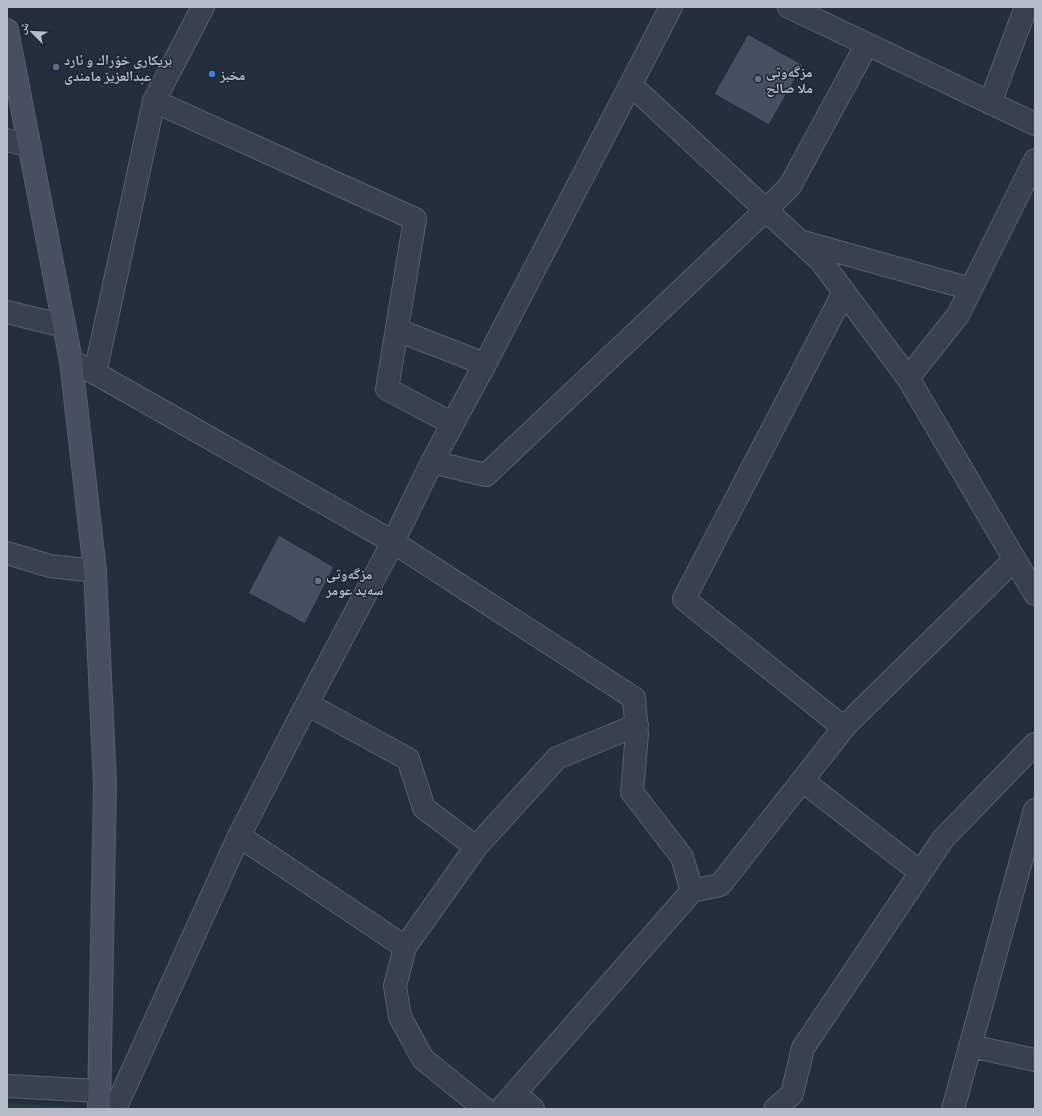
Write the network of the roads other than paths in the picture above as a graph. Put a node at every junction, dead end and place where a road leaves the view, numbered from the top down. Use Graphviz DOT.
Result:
graph roads {
  1 [pos="203,7"];
  2 [pos="671,7"];
  3 [pos="789,7"];
  4 [pos="1026,7"];
  5 [pos="821,14"];
  6 [pos="7,30"];
  7 [pos="867,44"];
  8 [pos="631,84"];
  9 [pos="154,101"];
  10 [pos="990,103"];
  11 [pos="1035,124"];
  12 [pos="7,140"];
  13 [pos="30,146"];
  14 [pos="1035,160"];
  15 [pos="767,209"];
  16 [pos="800,241"];
  17 [pos="972,289"];
  18 [pos="844,292"];
  19 [pos="7,312"];
  20 [pos="64,326"];
  21 [pos="397,330"];
  22 [pos="71,361"];
  23 [pos="485,364"];
  24 [pos="95,373"];
  25 [pos="908,378"];
  26 [pos="453,424"];
  27 [pos="432,462"];
  28 [pos="393,542"];
  29 [pos="7,553"];
  30 [pos="1014,560"];
  31 [pos="95,571"];
  32 [pos="1035,594"];
  33 [pos="307,704"];
  34 [pos="637,725"];
  35 [pos="844,728"];
  36 [pos="1035,744"];
  37 [pos="803,781"];
  38 [pos="1035,813"];
  39 [pos="239,836"];
  40 [pos="476,847"];
  41 [pos="920,872"];
  42 [pos="692,891"];
  43 [pos="405,947"];
  44 [pos="970,1046"];
  45 [pos="1035,1060"];
  46 [pos="7,1086"];
  47 [pos="99,1100"];
  48 [pos="508,1101"];
  49 [pos="115,1109"];
  50 [pos="485,1109"];
  51 [pos="533,1109"];
  52 [pos="775,1109"];
  53 [pos="953,1109"];
  1 -- 9 [label="street"];
  2 -- 8 [label="street"];
  3 -- 5 [label="street"];
  4 -- 10 [label="street"];
  5 -- 7 [label="street"];
  6 -- 13 [label="street"];
  7 -- 10 [label="street"];
  7 -- 15 [label="street"];
  8 -- 15 [label="street"];
  8 -- 23 [label="street"];
  9 -- 21 [label="street"];
  9 -- 24 [label="street"];
  10 -- 11 [label="street"];
  12 -- 13 [label="street"];
  13 -- 20 [label="street"];
  14 -- 17 [label="street"];
  15 -- 16 [label="street"];
  15 -- 27 [label="street"];
  16 -- 17 [label="street"];
  16 -- 18 [label="street"];
  17 -- 25 [label="street"];
  18 -- 25 [label="street"];
  18 -- 35 [label="street"];
  19 -- 20 [label="street"];
  20 -- 22 [label="street"];
  21 -- 23 [label="street"];
  21 -- 26 [label="street"];
  22 -- 24 [label="street"];
  22 -- 31 [label="street"];
  23 -- 26 [label="street"];
  24 -- 28 [label="street"];
  25 -- 30 [label="street"];
  26 -- 27 [label="street"];
  27 -- 28 [label="street"];
  28 -- 33 [label="street"];
  28 -- 34 [label="street"];
  29 -- 31 [label="street"];
  30 -- 32 [label="street"];
  30 -- 35 [label="street"];
  31 -- 47 [label="street"];
  33 -- 39 [label="street"];
  33 -- 40 [label="street"];
  34 -- 40 [label="street"];
  34 -- 42 [label="street"];
  35 -- 37 [label="street"];
  36 -- 41 [label="street"];
  37 -- 41 [label="street"];
  37 -- 42 [label="street"];
  38 -- 44 [label="street"];
  39 -- 43 [label="street"];
  39 -- 49 [label="street"];
  40 -- 43 [label="street"];
  41 -- 52 [label="street"];
  42 -- 48 [label="street"];
  43 -- 50 [label="street"];
  44 -- 45 [label="street"];
  44 -- 53 [label="street"];
  46 -- 47 [label="street"];
  48 -- 51 [label="street"];
}
